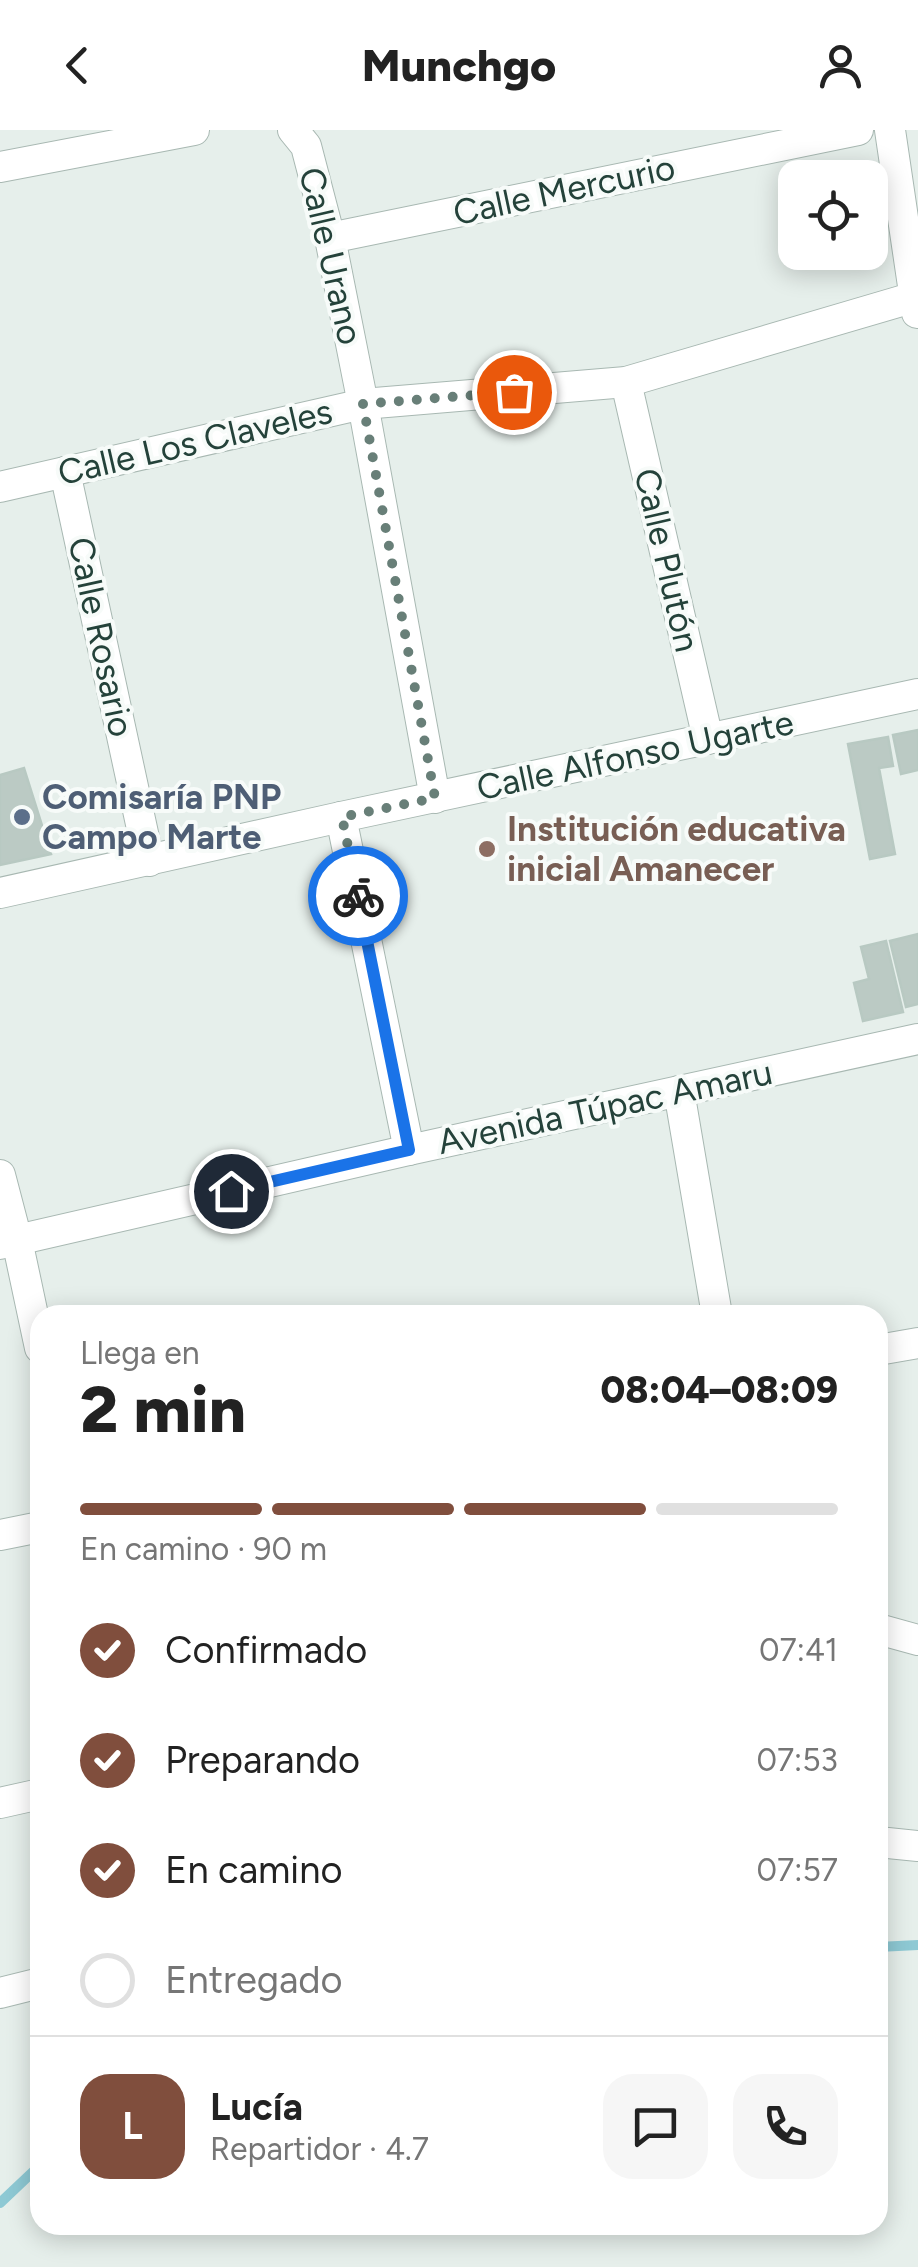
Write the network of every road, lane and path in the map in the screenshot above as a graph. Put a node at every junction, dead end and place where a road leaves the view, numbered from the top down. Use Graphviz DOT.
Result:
graph roads {
  1 [pos="194,130"];
  2 [pos="293,130"];
  3 [pos="858,130"];
  4 [pos="890,130"];
  5 [pos="0,168"];
  6 [pos="330,238"];
  7 [pos="916,303"];
  8 [pos="626,382"];
  9 [pos="363,404"];
  10 [pos="65,472"];
  11 [pos="0,487"];
  12 [pos="918,694"];
  13 [pos="708,739"];
  14 [pos="435,798"];
  15 [pos="342,817"];
  16 [pos="149,861"];
  17 [pos="0,892"];
  18 [pos="918,1039"];
  19 [pos="679,1091"];
  20 [pos="409,1150"];
  21 [pos="0,1175"];
  22 [pos="8,1242"];
  23 [pos="715,1305"];
  24 [pos="30,1315"];
  25 [pos="918,1342"];
  26 [pos="888,1348"];
  27 [pos="30,1528"];
  28 [pos="0,1535"];
  29 [pos="888,1632"];
  30 [pos="918,1640"];
  31 [pos="30,1796"];
  32 [pos="0,1803"];
  33 [pos="888,1843"];
  34 [pos="918,1846"];
  35 [pos="30,1986"];
  36 [pos="0,1993"];
  1 -- 5 [label="street"];
  2 -- 6 [label="street, Calle Urano"];
  3 -- 6 [label="street, Calle Mercurio"];
  4 -- 7 [label="street"];
  6 -- 9 [label="street, Calle Urano"];
  7 -- 8 [label="street, Calle Los Claveles"];
  8 -- 9 [label="street, Calle Los Claveles"];
  8 -- 13 [label="street, Calle Plutón"];
  9 -- 10 [label="street, Calle Los Claveles"];
  9 -- 14 [label="street, Calle Urano"];
  10 -- 11 [label="street, Calle Los Claveles"];
  10 -- 16 [label="street, Calle Rosario"];
  12 -- 13 [label="street, Calle Alfonso Ugarte"];
  13 -- 14 [label="street, Calle Alfonso Ugarte"];
  14 -- 15 [label="street, Calle Alfonso Ugarte"];
  15 -- 16 [label="street, Calle Alfonso Ugarte"];
  15 -- 20 [label="street"];
  16 -- 17 [label="street, Calle Alfonso Ugarte"];
  18 -- 19 [label="street, Avenida Túpac Amaru"];
  19 -- 20 [label="street, Avenida Túpac Amaru"];
  19 -- 23 [label="street"];
  20 -- 22 [label="street, Avenida Túpac Amaru"];
  21 -- 22 [label="street"];
  22 -- 24 [label="street"];
  25 -- 26 [label="street"];
  27 -- 28 [label="street"];
  29 -- 30 [label="street"];
  31 -- 32 [label="street"];
  33 -- 34 [label="street"];
  35 -- 36 [label="street"];
}
